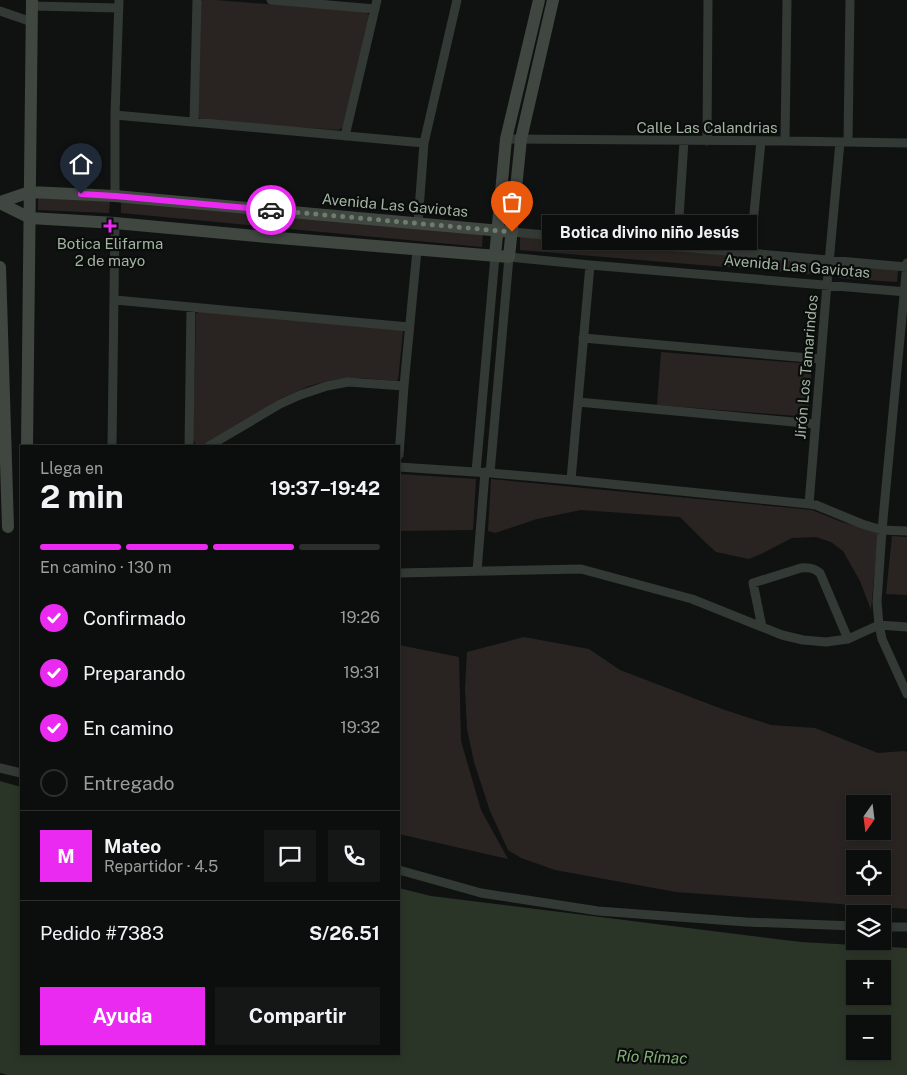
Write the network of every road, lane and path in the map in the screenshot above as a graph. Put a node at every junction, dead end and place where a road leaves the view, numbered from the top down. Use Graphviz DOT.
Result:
graph roads {
  1 [pos="197,0"];
  2 [pos="270,0"];
  3 [pos="457,0"];
  4 [pos="539,0"];
  5 [pos="553,0"];
  6 [pos="708,0"];
  7 [pos="787,0"];
  8 [pos="850,0"];
  9 [pos="32,3"];
  10 [pos="119,4"];
  11 [pos="376,4"];
  12 [pos="0,11"];
  13 [pos="32,22"];
  14 [pos="114,115"];
  15 [pos="194,122"];
  16 [pos="346,136"];
  17 [pos="506,139"];
  18 [pos="521,139"];
  19 [pos="684,141"];
  20 [pos="707,141"];
  21 [pos="761,141"];
  22 [pos="786,141"];
  23 [pos="844,142"];
  24 [pos="424,143"];
  25 [pos="907,143"];
  26 [pos="30,192"];
  27 [pos="115,196"];
  28 [pos="0,202"];
  29 [pos="269,210"];
  30 [pos="30,218"];
  31 [pos="115,222"];
  32 [pos="418,224"];
  33 [pos="497,230"];
  34 [pos="512,232"];
  35 [pos="267,237"];
  36 [pos="677,247"];
  37 [pos="417,250"];
  38 [pos="750,254"];
  39 [pos="495,256"];
  40 [pos="510,257"];
  41 [pos="829,260"];
  42 [pos="907,263"];
  43 [pos="590,265"];
  44 [pos="0,267"];
  45 [pos="907,267"];
  46 [pos="827,285"];
  47 [pos="906,292"];
  48 [pos="115,300"];
  49 [pos="192,307"];
  50 [pos="409,327"];
  51 [pos="584,338"];
  52 [pos="820,359"];
  53 [pos="404,386"];
  54 [pos="578,402"];
  55 [pos="815,424"];
  56 [pos="27,445"];
  57 [pos="112,445"];
  58 [pos="189,445"];
  59 [pos="211,445"];
  60 [pos="400,445"];
  61 [pos="400,467"];
  62 [pos="483,472"];
  63 [pos="571,480"];
  64 [pos="808,504"];
  65 [pos="8,527"];
  66 [pos="882,530"];
  67 [pos="907,531"];
  68 [pos="477,571"];
  69 [pos="400,573"];
  70 [pos="879,625"];
  71 [pos="762,626"];
  72 [pos="907,627"];
  73 [pos="848,639"];
  74 [pos="907,694"];
  75 [pos="0,768"];
  76 [pos="20,773"];
  77 [pos="400,870"];
  78 [pos="846,926"];
  79 [pos="907,926"];
  80 [pos="891,927"];
  1 -- 15 [label="street"];
  2 -- 11 [label="street"];
  3 -- 24 [label="street"];
  4 -- 17 [label="street"];
  5 -- 18 [label="street"];
  6 -- 20 [label="street"];
  7 -- 22 [label="street"];
  8 -- 23 [label="street, Jirón Los Tamarindos"];
  9 -- 10 [label="street"];
  9 -- 13 [label="street"];
  10 -- 14 [label="street"];
  11 -- 16 [label="street"];
  12 -- 13 [label="street"];
  13 -- 26 [label="street"];
  14 -- 15 [label="street"];
  14 -- 27 [label="street"];
  15 -- 16 [label="street"];
  16 -- 24 [label="street"];
  17 -- 18 [label="street, Calle Las Calandrias"];
  17 -- 33 [label="street"];
  18 -- 19 [label="street, Calle Las Calandrias"];
  18 -- 34 [label="street"];
  19 -- 20 [label="street, Calle Las Calandrias"];
  19 -- 36 [label="street"];
  20 -- 21 [label="street, Calle Las Calandrias"];
  21 -- 22 [label="street, Calle Las Calandrias"];
  21 -- 38 [label="street"];
  22 -- 23 [label="street, Calle Las Calandrias"];
  23 -- 25 [label="street, Calle Las Calandrias"];
  23 -- 41 [label="street, Jirón Los Tamarindos"];
  24 -- 32 [label="street"];
  26 -- 27 [label="street, Avenida Las Gaviotas"];
  26 -- 28 [label="street, Avenida Las Gaviotas"];
  26 -- 30 [label="street"];
  27 -- 29 [label="street, Avenida Las Gaviotas"];
  28 -- 30 [label="street, Avenida Las Gaviotas"];
  29 -- 32 [label="street, Avenida Las Gaviotas"];
  29 -- 35 [label="street"];
  30 -- 31 [label="street, Avenida Las Gaviotas"];
  30 -- 56 [label="street"];
  31 -- 35 [label="street, Avenida Las Gaviotas"];
  31 -- 48 [label="street"];
  32 -- 33 [label="street, Avenida Las Gaviotas"];
  33 -- 34 [label="street, Avenida Las Gaviotas"];
  33 -- 39 [label="street"];
  34 -- 36 [label="street, Avenida Las Gaviotas"];
  34 -- 40 [label="street"];
  35 -- 37 [label="street, Avenida Las Gaviotas"];
  36 -- 38 [label="street, Avenida Las Gaviotas"];
  37 -- 39 [label="street, Avenida Las Gaviotas"];
  37 -- 50 [label="street"];
  38 -- 41 [label="street, Avenida Las Gaviotas"];
  39 -- 40 [label="street, Avenida Las Gaviotas"];
  39 -- 62 [label="street"];
  40 -- 43 [label="street, Avenida Las Gaviotas"];
  40 -- 62 [label="street"];
  41 -- 45 [label="street, Avenida Las Gaviotas"];
  41 -- 46 [label="street, Jirón Los Tamarindos"];
  42 -- 45 [label="street"];
  43 -- 46 [label="street, Avenida Las Gaviotas"];
  43 -- 51 [label="street"];
  44 -- 65 [label="street"];
  45 -- 47 [label="street"];
  46 -- 47 [label="street, Avenida Las Gaviotas"];
  46 -- 52 [label="street, Jirón Los Tamarindos"];
  47 -- 66 [label="street"];
  48 -- 49 [label="street"];
  48 -- 57 [label="street"];
  49 -- 50 [label="street"];
  49 -- 58 [label="street"];
  50 -- 53 [label="street"];
  51 -- 52 [label="street"];
  51 -- 54 [label="street"];
  52 -- 55 [label="street, Jirón Los Tamarindos"];
  53 -- 59 [label="street"];
  53 -- 60 [label="street"];
  54 -- 55 [label="street"];
  54 -- 63 [label="street"];
  55 -- 64 [label="street, Jirón Los Tamarindos"];
  61 -- 62 [label="street"];
  62 -- 63 [label="street"];
  62 -- 68 [label="street"];
  63 -- 64 [label="street"];
  64 -- 66 [label="street"];
  66 -- 67 [label="street"];
  66 -- 70 [label="street"];
  68 -- 69 [label="street"];
  68 -- 71 [label="street"];
  70 -- 72 [label="street"];
  70 -- 73 [label="street"];
  70 -- 74 [label="street"];
  71 -- 73 [label="street"];
  71 -- 73 [label="street"];
  75 -- 76 [label="street"];
  77 -- 78 [label="street"];
  79 -- 80 [label="street"];
}
